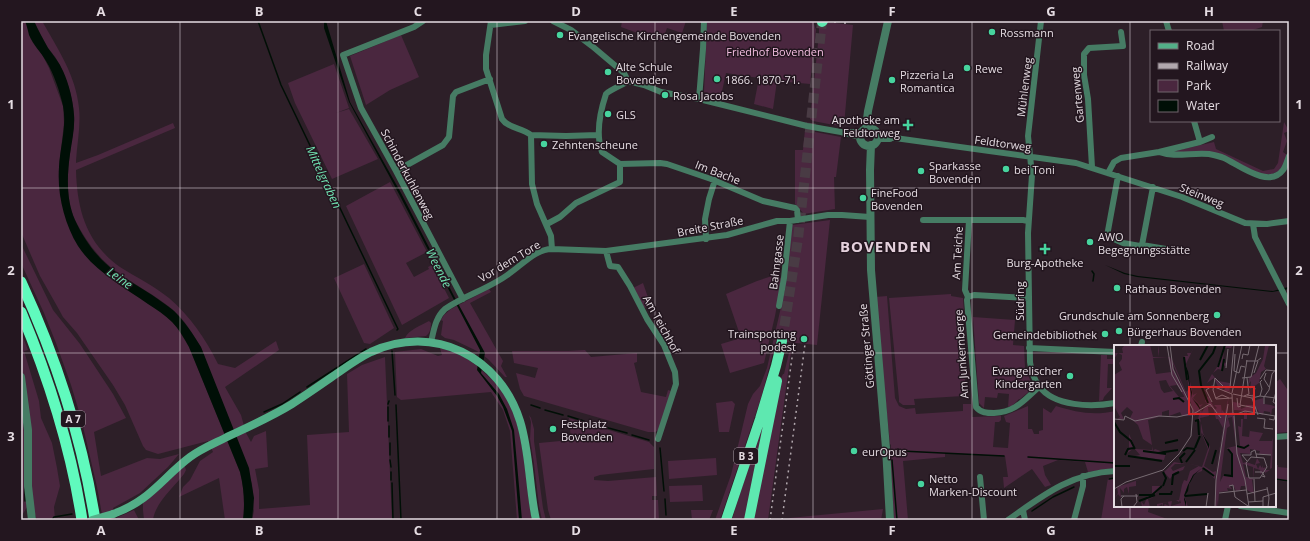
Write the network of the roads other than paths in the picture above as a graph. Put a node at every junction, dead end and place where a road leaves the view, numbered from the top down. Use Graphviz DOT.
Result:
graph roads {
  1 [pos="423,21"];
  2 [pos="525,21"];
  3 [pos="553,21"];
  4 [pos="704,21"];
  5 [pos="888,21"];
  6 [pos="1041,21"];
  7 [pos="491,23"];
  8 [pos="1121,32"];
  9 [pos="490,79"];
  10 [pos="628,82"];
  11 [pos="699,99"];
  12 [pos="1194,122"];
  13 [pos="531,135"];
  14 [pos="598,135"];
  15 [pos="869,136"];
  16 [pos="1212,137"];
  17 [pos="1200,142"];
  18 [pos="1160,152"];
  19 [pos="1030,156"];
  20 [pos="1289,156"];
  21 [pos="620,164"];
  22 [pos="1092,167"];
  23 [pos="396,171"];
  24 [pos="1108,173"];
  25 [pos="1118,176"];
  26 [pos="715,180"];
  27 [pos="1153,187"];
  28 [pos="870,217"];
  29 [pos="798,220"];
  30 [pos="923,220"];
  31 [pos="969,220"];
  32 [pos="1289,220"];
  33 [pos="790,221"];
  34 [pos="1028,221"];
  35 [pos="547,224"];
  36 [pos="1252,224"];
  37 [pos="706,239"];
  38 [pos="1142,245"];
  39 [pos="552,249"];
  40 [pos="606,251"];
  41 [pos="1178,252"];
  42 [pos="21,282"];
  43 [pos="968,297"];
  44 [pos="1029,298"];
  45 [pos="461,300"];
  46 [pos="1289,304"];
  47 [pos="780,306"];
  48 [pos="21,312"];
  49 [pos="431,342"];
  50 [pos="1029,348"];
  51 [pos="1114,352"];
  52 [pos="21,377"];
  53 [pos="1039,387"];
  54 [pos="1114,403"];
  55 [pos="1289,436"];
  56 [pos="1276,437"];
  57 [pos="658,439"];
  58 [pos="1114,471"];
  59 [pos="1083,476"];
  60 [pos="980,477"];
  61 [pos="1228,507"];
  62 [pos="1247,507"];
  63 [pos="1023,510"];
  64 [pos="1289,513"];
  65 [pos="32,520"];
  66 [pos="82,520"];
  67 [pos="94,520"];
  68 [pos="536,520"];
  69 [pos="726,520"];
  70 [pos="749,520"];
  71 [pos="890,520"];
  72 [pos="984,520"];
  73 [pos="1008,520"];
  74 [pos="1025,520"];
  75 [pos="1074,520"];
  76 [pos="1225,520"];
  1 -- 23 [label="street, Schinderkuhlenweg"];
  2 -- 7 [label="street"];
  3 -- 10 [label="street"];
  4 -- 11 [label="street"];
  5 -- 15 [label="street, Göttinger Straße"];
  6 -- 19 [label="street, Mühlenweg"];
  7 -- 9 [label="street"];
  8 -- 22 [label="street, Gartenweg"];
  9 -- 13 [label="street"];
  9 -- 23 [label="street"];
  10 -- 11 [label="street, Feldtorweg"];
  10 -- 14 [label="street"];
  11 -- 15 [label="street, Feldtorweg"];
  12 -- 17 [label="street"];
  13 -- 14 [label="street"];
  13 -- 35 [label="street"];
  14 -- 21 [label="street"];
  15 -- 19 [label="street, Feldtorweg"];
  15 -- 28 [label="street, Göttinger Straße"];
  16 -- 17 [label="street"];
  17 -- 18 [label="street"];
  18 -- 20 [label="street"];
  18 -- 24 [label="street"];
  19 -- 22 [label="street, Feldtorweg"];
  19 -- 34 [label="street, Südring"];
  21 -- 26 [label="street, Im Bache"];
  21 -- 35 [label="street"];
  22 -- 24 [label="street, Feldtorweg"];
  23 -- 45 [label="street, Schinderkuhlenweg"];
  24 -- 25 [label="street, Steinweg"];
  25 -- 27 [label="street, Steinweg"];
  25 -- 38 [label="street"];
  26 -- 29 [label="street, Im Bache"];
  26 -- 37 [label="street"];
  27 -- 36 [label="street, Steinweg"];
  27 -- 38 [label="street"];
  28 -- 29 [label="street, Breite Straße"];
  28 -- 71 [label="street, Göttinger Straße"];
  29 -- 33 [label="street, Breite Straße"];
  30 -- 31 [label="street, Am Teiche"];
  31 -- 34 [label="street, Am Teiche"];
  31 -- 43 [label="street, Am Teiche"];
  32 -- 36 [label="street, Steinweg"];
  33 -- 37 [label="street, Breite Straße"];
  33 -- 47 [label="street, Bahngasse"];
  34 -- 44 [label="street, Südring"];
  35 -- 39 [label="street"];
  36 -- 46 [label="street"];
  37 -- 40 [label="street, Breite Straße"];
  38 -- 41 [label="street"];
  39 -- 40 [label="street, Breite Straße"];
  39 -- 45 [label="street, Vor dem Tore"];
  40 -- 57 [label="street, Am Teichhof"];
  42 -- 67 [label="highway, A 7"];
  43 -- 44 [label="street"];
  43 -- 53 [label="street, Am Junkernberge"];
  44 -- 50 [label="street, Südring"];
  45 -- 49 [label="street, Vor dem Tore"];
  48 -- 66 [label="highway, A 7"];
  49 -- 67 [label="main road, bridge"];
  49 -- 68 [label="main road"];
  50 -- 51 [label="street"];
  50 -- 53 [label="street, Südring"];
  52 -- 65 [label="street"];
  53 -- 54 [label="street"];
  55 -- 56 [label="street"];
  58 -- 59 [label="street"];
  59 -- 63 [label="street"];
  59 -- 75 [label="street"];
  60 -- 72 [label="street"];
  61 -- 76 [label="street"];
  62 -- 64 [label="street"];
  63 -- 73 [label="street"];
  63 -- 74 [label="street"];
  69 -- 70 [label="highway, B 3"];
}
